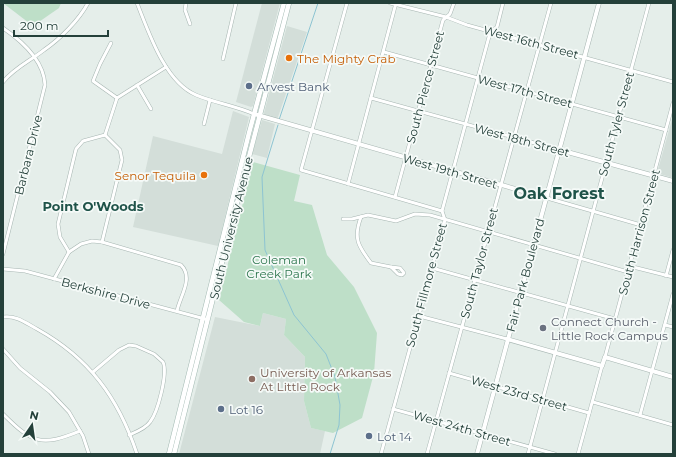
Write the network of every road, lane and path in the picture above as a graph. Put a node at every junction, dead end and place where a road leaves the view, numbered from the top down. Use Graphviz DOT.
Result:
graph roads {
  1 [pos="88,3"];
  2 [pos="186,3"];
  3 [pos="236,3"];
  4 [pos="284,3"];
  5 [pos="289,3"];
  6 [pos="347,3"];
  7 [pos="390,3"];
  8 [pos="454,3"];
  9 [pos="503,3"];
  10 [pos="551,3"];
  11 [pos="600,3"];
  12 [pos="649,3"];
  13 [pos="138,4"];
  14 [pos="396,4"];
  15 [pos="446,17"];
  16 [pos="190,24"];
  17 [pos="3,28"];
  18 [pos="492,31"];
  19 [pos="111,43"];
  20 [pos="539,45"];
  21 [pos="384,52"];
  22 [pos="34,57"];
  23 [pos="585,57"];
  24 [pos="223,59"];
  25 [pos="431,65"];
  26 [pos="166,68"];
  27 [pos="631,69"];
  28 [pos="478,78"];
  29 [pos="3,82"];
  30 [pos="673,82"];
  31 [pos="137,85"];
  32 [pos="526,91"];
  33 [pos="117,98"];
  34 [pos="371,98"];
  35 [pos="210,100"];
  36 [pos="673,103"];
  37 [pos="572,104"];
  38 [pos="151,110"];
  39 [pos="418,112"];
  40 [pos="257,115"];
  41 [pos="618,117"];
  42 [pos="204,124"];
  43 [pos="466,124"];
  44 [pos="666,130"];
  45 [pos="311,132"];
  46 [pos="105,135"];
  47 [pos="514,138"];
  48 [pos="359,145"];
  49 [pos="560,150"];
  50 [pos="406,158"];
  51 [pos="606,163"];
  52 [pos="453,172"];
  53 [pos="654,176"];
  54 [pos="673,181"];
  55 [pos="348,184"];
  56 [pos="501,185"];
  57 [pos="395,197"];
  58 [pos="547,198"];
  59 [pos="434,208"];
  60 [pos="442,211"];
  61 [pos="593,212"];
  62 [pos="432,216"];
  63 [pos="361,217"];
  64 [pos="343,220"];
  65 [pos="445,220"];
  66 [pos="640,225"];
  67 [pos="488,232"];
  68 [pos="102,242"];
  69 [pos="533,245"];
  70 [pos="673,250"];
  71 [pos="69,252"];
  72 [pos="3,254"];
  73 [pos="580,258"];
  74 [pos="630,266"];
  75 [pos="391,267"];
  76 [pos="432,268"];
  77 [pos="3,269"];
  78 [pos="628,272"];
  79 [pos="666,276"];
  80 [pos="673,278"];
  81 [pos="54,279"];
  82 [pos="475,280"];
  83 [pos="520,293"];
  84 [pos="673,294"];
  85 [pos="567,306"];
  86 [pos="177,312"];
  87 [pos="419,316"];
  88 [pos="3,317"];
  89 [pos="206,319"];
  90 [pos="615,319"];
  91 [pos="665,325"];
  92 [pos="673,327"];
  93 [pos="462,328"];
  94 [pos="507,339"];
  95 [pos="3,349"];
  96 [pos="555,352"];
  97 [pos="605,357"];
  98 [pos="602,366"];
  99 [pos="652,370"];
  100 [pos="93,372"];
  101 [pos="449,373"];
  102 [pos="673,377"];
  103 [pos="495,386"];
  104 [pos="542,400"];
  105 [pos="592,402"];
  106 [pos="393,409"];
  107 [pos="589,413"];
  108 [pos="3,414"];
  109 [pos="640,415"];
  110 [pos="436,421"];
  111 [pos="673,425"];
  112 [pos="80,431"];
  113 [pos="482,433"];
  114 [pos="129,435"];
  115 [pos="530,447"];
  116 [pos="89,454"];
  117 [pos="137,454"];
  118 [pos="169,454"];
  119 [pos="174,454"];
  120 [pos="381,454"];
  121 [pos="427,454"];
  122 [pos="476,454"];
  123 [pos="528,454"];
  124 [pos="555,454"];
  125 [pos="578,454"];
  1 -- 22 [label="street"];
  2 -- 16 [label="street"];
  3 -- 24 [label="street"];
  4 -- 40 [label="main road, South University Avenue"];
  5 -- 40 [label="main road, South University Avenue"];
  6 -- 45 [label="street"];
  7 -- 14 [label="street, West 16th Street"];
  8 -- 15 [label="street, South Pierce Street"];
  9 -- 18 [label="street, South Fillmore Street"];
  10 -- 20 [label="street, South Taylor Street"];
  11 -- 23 [label="street, Fair Park Boulevard"];
  12 -- 27 [label="street, South Tyler Street"];
  13 -- 26 [label="street"];
  14 -- 15 [label="street, West 16th Street"];
  14 -- 21 [label="street"];
  15 -- 18 [label="street, West 16th Street"];
  15 -- 25 [label="street, South Pierce Street"];
  17 -- 22 [label="street, Barbara Drive"];
  18 -- 20 [label="street, West 16th Street"];
  18 -- 28 [label="street, South Fillmore Street"];
  19 -- 33 [label="street"];
  20 -- 23 [label="street, West 16th Street"];
  20 -- 32 [label="street, South Taylor Street"];
  21 -- 25 [label="street, West 17th Street"];
  21 -- 34 [label="street"];
  22 -- 29 [label="street"];
  22 -- 72 [label="street, Barbara Drive"];
  23 -- 27 [label="street, West 16th Street"];
  23 -- 37 [label="street, Fair Park Boulevard"];
  25 -- 28 [label="street, West 17th Street"];
  25 -- 39 [label="street, South Pierce Street"];
  26 -- 31 [label="street"];
  26 -- 35 [label="street"];
  27 -- 30 [label="street, West 16th Street"];
  27 -- 41 [label="street, South Tyler Street"];
  28 -- 32 [label="street, West 17th Street"];
  28 -- 43 [label="street, South Fillmore Street"];
  31 -- 33 [label="street"];
  31 -- 38 [label="street"];
  32 -- 37 [label="street, West 17th Street"];
  32 -- 47 [label="street, South Taylor Street"];
  33 -- 46 [label="street"];
  34 -- 39 [label="street, West 18th Street"];
  34 -- 48 [label="street"];
  35 -- 40 [label="street"];
  35 -- 42 [label="street"];
  36 -- 44 [label="street, South Harrison Street"];
  37 -- 41 [label="street, West 17th Street"];
  37 -- 49 [label="street, Fair Park Boulevard"];
  39 -- 43 [label="street, West 18th Street"];
  39 -- 50 [label="street, South Pierce Street"];
  40 -- 45 [label="street, West 19th Street"];
  40 -- 89 [label="main road, South University Avenue"];
  41 -- 44 [label="street, West 17th Street"];
  41 -- 51 [label="street, South Tyler Street"];
  43 -- 47 [label="street, West 18th Street"];
  43 -- 52 [label="street, South Fillmore Street"];
  44 -- 53 [label="street, South Harrison Street"];
  45 -- 48 [label="street, West 19th Street"];
  45 -- 55 [label="street"];
  46 -- 68 [label="street"];
  46 -- 71 [label="street"];
  47 -- 49 [label="street, West 18th Street"];
  47 -- 56 [label="street, South Taylor Street"];
  48 -- 50 [label="street, West 19th Street"];
  48 -- 55 [label="street"];
  49 -- 51 [label="street, West 18th Street"];
  49 -- 58 [label="street, Fair Park Boulevard"];
  50 -- 52 [label="street, West 19th Street"];
  50 -- 57 [label="street, South Pierce Street"];
  51 -- 53 [label="street, West 18th Street"];
  51 -- 61 [label="street, South Tyler Street"];
  52 -- 56 [label="street, West 19th Street"];
  52 -- 60 [label="street, South Fillmore Street"];
  53 -- 54 [label="street, West 18th Street"];
  53 -- 66 [label="street, South Harrison Street"];
  55 -- 57 [label="street"];
  56 -- 58 [label="street, West 19th Street"];
  56 -- 67 [label="street, South Taylor Street"];
  57 -- 59 [label="street"];
  58 -- 61 [label="street, West 19th Street"];
  58 -- 69 [label="street, Fair Park Boulevard"];
  59 -- 60 [label="street"];
  59 -- 62 [label="street"];
  60 -- 65 [label="street, South Fillmore Street"];
  61 -- 66 [label="street, West 19th Street"];
  61 -- 73 [label="street, South Tyler Street"];
  62 -- 63 [label="street"];
  62 -- 65 [label="street"];
  63 -- 64 [label="street"];
  63 -- 75 [label="street"];
  65 -- 67 [label="street"];
  65 -- 76 [label="street, South Fillmore Street"];
  66 -- 74 [label="street, South Harrison Street"];
  67 -- 69 [label="street"];
  67 -- 82 [label="street, South Taylor Street"];
  68 -- 71 [label="street"];
  68 -- 86 [label="street"];
  69 -- 73 [label="street"];
  69 -- 83 [label="street, Fair Park Boulevard"];
  70 -- 79 [label="street"];
  71 -- 81 [label="street"];
  73 -- 78 [label="street"];
  73 -- 85 [label="street, South Tyler Street"];
  74 -- 78 [label="street, South Harrison Street"];
  74 -- 79 [label="street"];
  76 -- 82 [label="street"];
  76 -- 87 [label="street, South Fillmore Street"];
  77 -- 81 [label="street, Berkshire Drive"];
  78 -- 90 [label="street, South Harrison Street"];
  79 -- 80 [label="street"];
  81 -- 86 [label="street, Berkshire Drive"];
  82 -- 83 [label="street"];
  82 -- 93 [label="street, South Taylor Street"];
  83 -- 85 [label="street"];
  83 -- 94 [label="street, Fair Park Boulevard"];
  84 -- 91 [label="street"];
  85 -- 90 [label="street"];
  85 -- 96 [label="street, South Tyler Street"];
  86 -- 89 [label="street, Berkshire Drive"];
  87 -- 93 [label="street"];
  87 -- 106 [label="street, South Fillmore Street"];
  88 -- 100 [label="street"];
  89 -- 118 [label="main road, South University Avenue"];
  89 -- 119 [label="main road, South University Avenue"];
  90 -- 97 [label="street, South Harrison Street"];
  91 -- 92 [label="street"];
  91 -- 99 [label="street"];
  93 -- 94 [label="street"];
  93 -- 101 [label="street, South Taylor Street"];
  94 -- 96 [label="street"];
  94 -- 103 [label="street, Fair Park Boulevard"];
  95 -- 112 [label="street"];
  96 -- 98 [label="street"];
  96 -- 104 [label="street, South Tyler Street"];
  97 -- 98 [label="street, South Harrison Street"];
  97 -- 99 [label="street"];
  98 -- 105 [label="street, South Harrison Street"];
  99 -- 102 [label="street"];
  99 -- 109 [label="street"];
  100 -- 114 [label="street"];
  100 -- 114 [label="street"];
  101 -- 103 [label="street, West 23rd Street"];
  101 -- 110 [label="street, South Taylor Street"];
  103 -- 104 [label="street, West 23rd Street"];
  103 -- 113 [label="street, Fair Park Boulevard"];
  104 -- 107 [label="street, West 23rd Street"];
  104 -- 115 [label="street, South Tyler Street"];
  105 -- 107 [label="street, South Harrison Street"];
  105 -- 109 [label="street"];
  106 -- 110 [label="street, West 24th Street"];
  106 -- 120 [label="street, South Fillmore Street"];
  107 -- 125 [label="street, South Harrison Street"];
  108 -- 112 [label="street"];
  109 -- 111 [label="street"];
  110 -- 113 [label="street, West 24th Street"];
  110 -- 121 [label="street, South Taylor Street"];
  112 -- 116 [label="street"];
  113 -- 115 [label="street, West 24th Street"];
  113 -- 122 [label="street, Fair Park Boulevard"];
  114 -- 117 [label="street"];
  115 -- 123 [label="street, South Tyler Street"];
  115 -- 124 [label="street, West 24th Street"];
}
